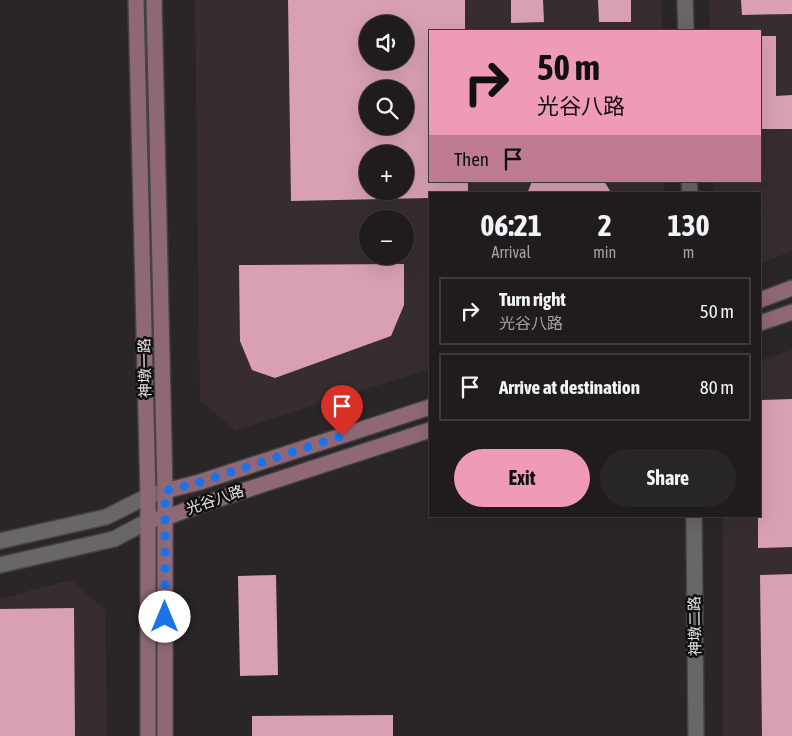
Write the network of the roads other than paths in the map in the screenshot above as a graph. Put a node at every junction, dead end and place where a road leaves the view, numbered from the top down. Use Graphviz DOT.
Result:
graph roads {
  1 [pos="136,0"];
  2 [pos="154,0"];
  3 [pos="685,0"];
  4 [pos="686,30"];
  5 [pos="792,288"];
  6 [pos="761,300"];
  7 [pos="792,312"];
  8 [pos="761,323"];
  9 [pos="429,407"];
  10 [pos="429,430"];
  11 [pos="165,491"];
  12 [pos="148,496"];
  13 [pos="694,517"];
  14 [pos="165,518"];
  15 [pos="148,520"];
  16 [pos="0,542"];
  17 [pos="0,565"];
  18 [pos="148,736"];
  19 [pos="165,736"];
  20 [pos="696,736"];
  1 -- 12 [label="main road, 神墩一路"];
  2 -- 11 [label="main road, 神墩一路"];
  3 -- 4 [label="street"];
  5 -- 6 [label="main road"];
  7 -- 8 [label="main road"];
  9 -- 11 [label="main road, 光谷八路"];
  10 -- 14 [label="main road, 光谷八路"];
  11 -- 12 [label="street, 光谷八路"];
  11 -- 14 [label="main road, 神墩一路"];
  12 -- 15 [label="main road, 神墩一路"];
  12 -- 16 [label="street, 光谷八路"];
  13 -- 20 [label="street, 神墩二路"];
  14 -- 15 [label="main road, 光谷八路"];
  14 -- 19 [label="main road, 神墩一路"];
  15 -- 17 [label="street, 光谷八路"];
  15 -- 18 [label="main road, 神墩一路"];
}
